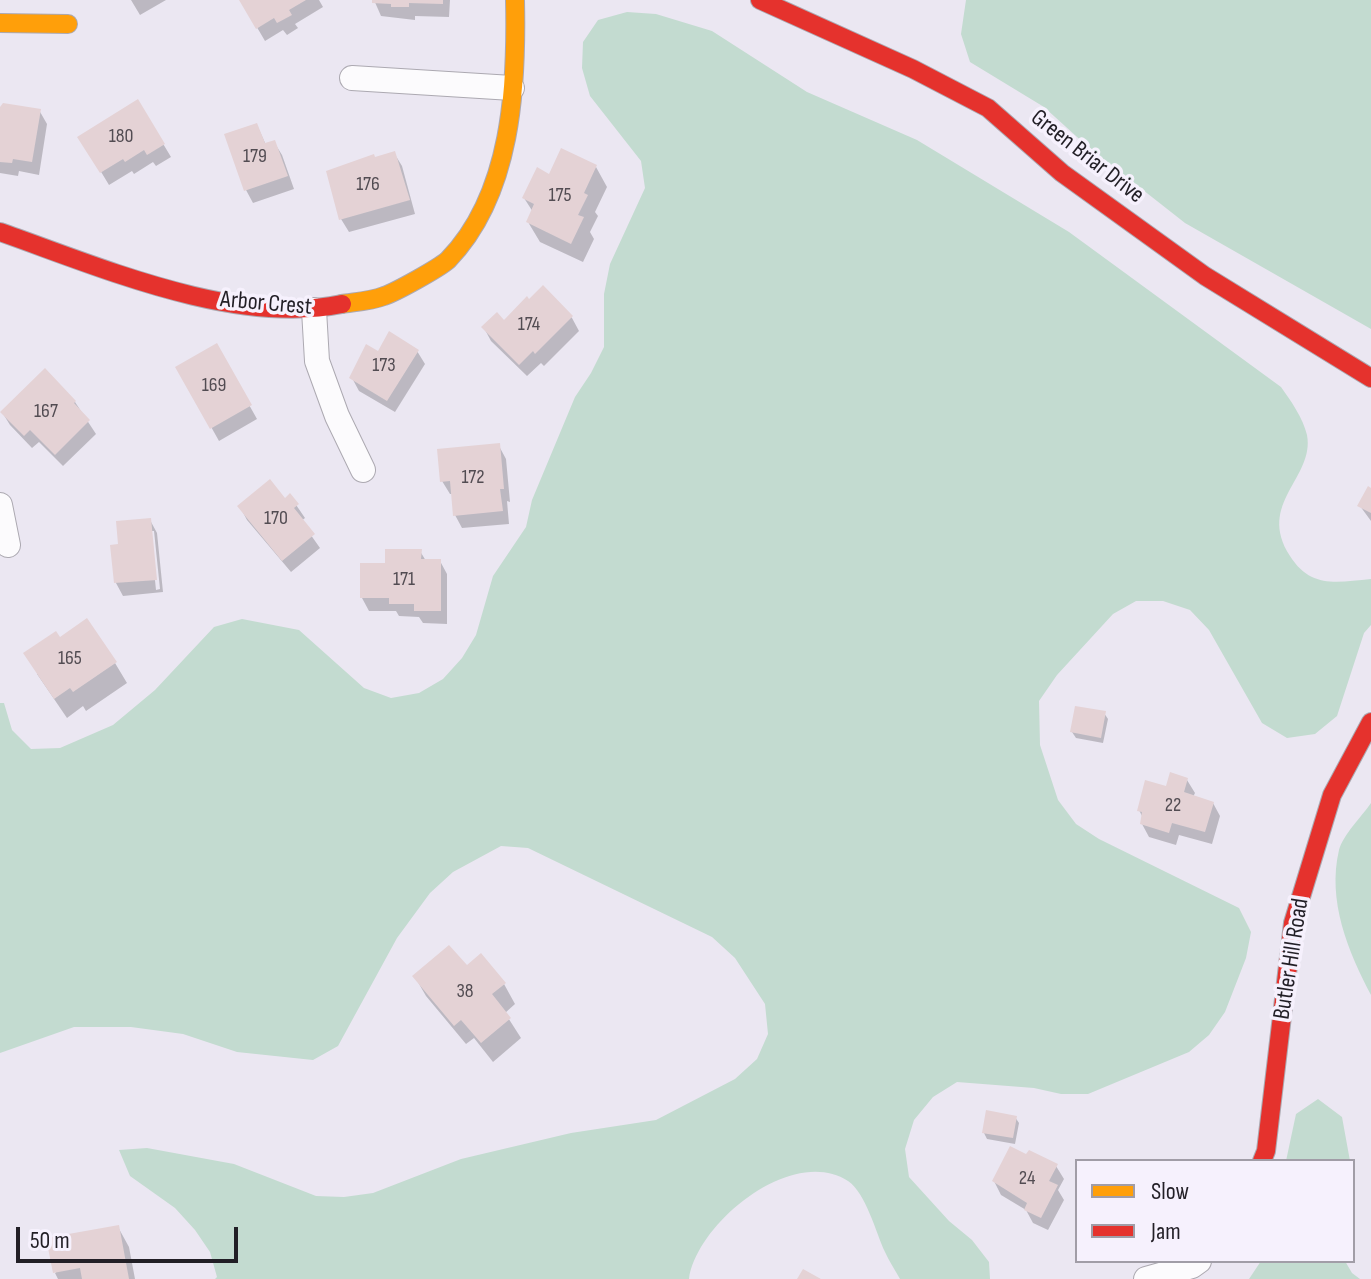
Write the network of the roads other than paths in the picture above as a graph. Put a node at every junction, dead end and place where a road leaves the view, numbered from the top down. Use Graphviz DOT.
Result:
graph roads {
  1 [pos="515,0"];
  2 [pos="760,0"];
  3 [pos="0,23"];
  4 [pos="68,24"];
  5 [pos="352,78"];
  6 [pos="512,88"];
  7 [pos="0,232"];
  8 [pos="314,310"];
  9 [pos="1371,378"];
  10 [pos="363,470"];
  11 [pos="0,505"];
  12 [pos="8,545"];
  13 [pos="1371,722"];
  14 [pos="1263,1159"];
  15 [pos="1196,1263"];
  16 [pos="1146,1279"];
  1 -- 6 [label="street, Arbor Crest"];
  2 -- 9 [label="street, Green Briar Drive"];
  3 -- 4 [label="street"];
  5 -- 6 [label="street"];
  6 -- 8 [label="street, Arbor Crest"];
  7 -- 8 [label="street, Arbor Crest"];
  8 -- 10 [label="street"];
  11 -- 12 [label="street"];
  13 -- 14 [label="street, Butler Hill Road"];
  15 -- 16 [label="street"];
}
